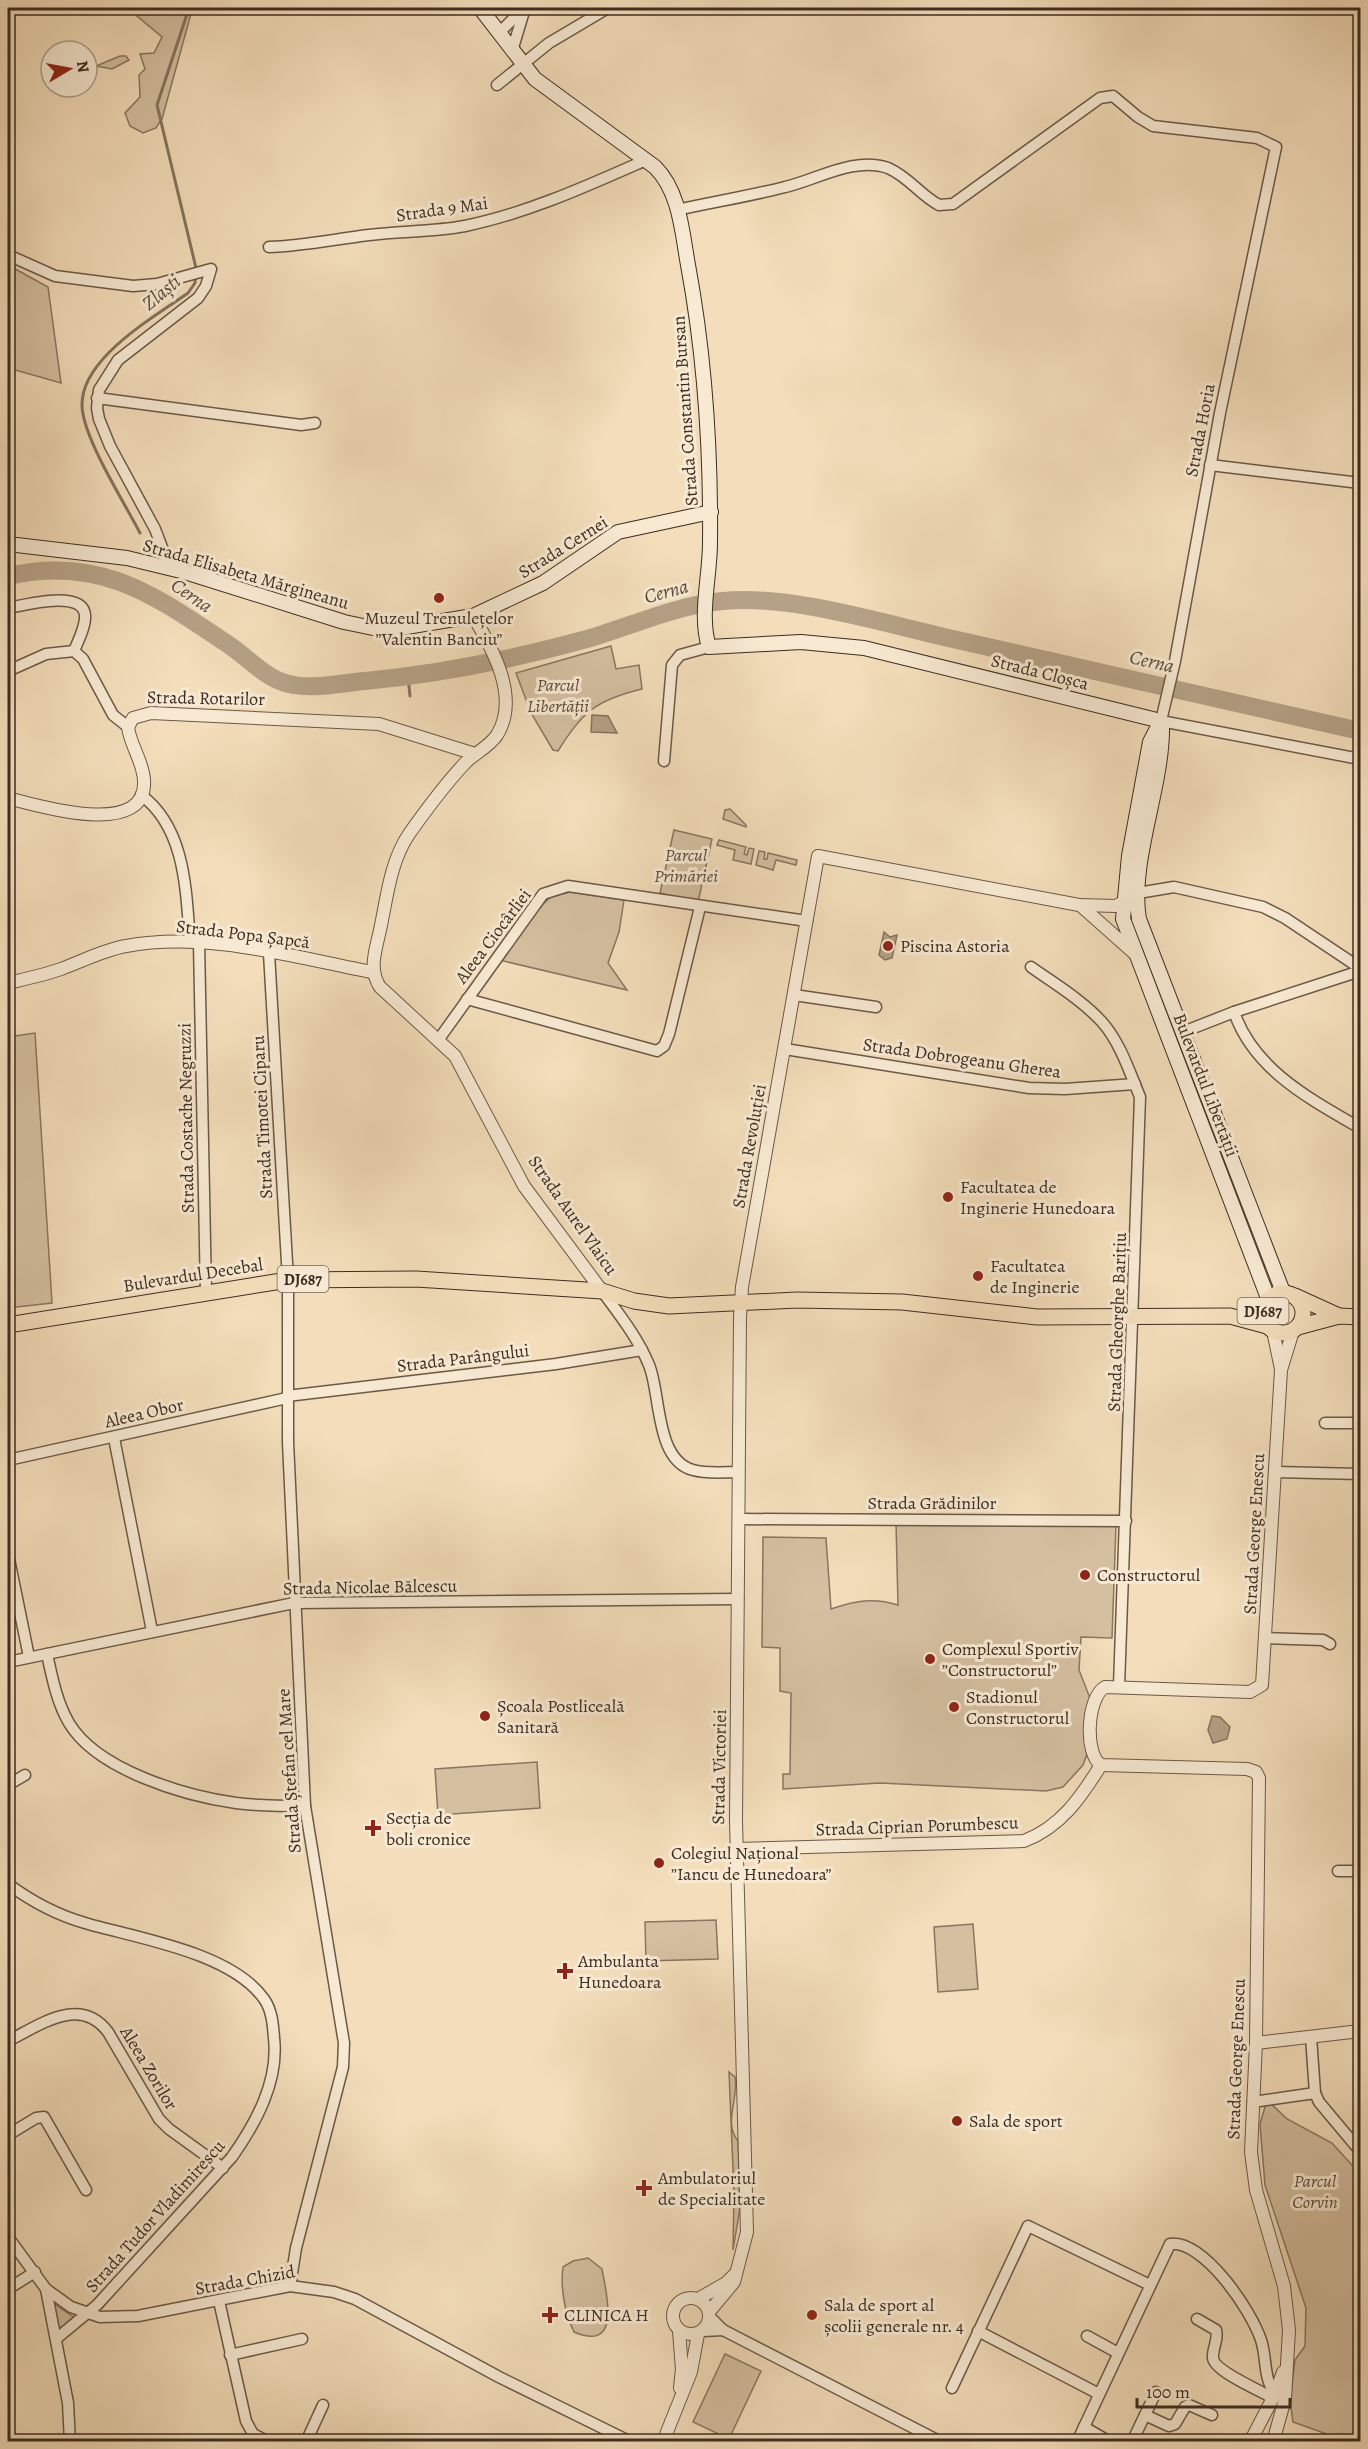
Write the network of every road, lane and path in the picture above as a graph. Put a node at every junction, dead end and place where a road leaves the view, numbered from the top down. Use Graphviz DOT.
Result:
graph roads {
  1 [pos="524,8"];
  2 [pos="608,8"];
  3 [pos="484,10"];
  4 [pos="500,33"];
  5 [pos="512,51"];
  6 [pos="522,64"];
  7 [pos="497,85"];
  8 [pos="646,160"];
  9 [pos="677,210"];
  10 [pos="269,247"];
  11 [pos="8,255"];
  12 [pos="97,398"];
  13 [pos="315,423"];
  14 [pos="1210,465"];
  15 [pos="1360,483"];
  16 [pos="711,512"];
  17 [pos="8,544"];
  18 [pos="170,568"];
  19 [pos="8,608"];
  20 [pos="473,616"];
  21 [pos="709,647"];
  22 [pos="74,651"];
  23 [pos="8,671"];
  24 [pos="1161,721"];
  25 [pos="128,727"];
  26 [pos="475,754"];
  27 [pos="1360,759"];
  28 [pos="664,761"];
  29 [pos="141,795"];
  30 [pos="8,798"];
  31 [pos="1138,893"];
  32 [pos="1123,902"];
  33 [pos="1079,904"];
  34 [pos="700,907"];
  35 [pos="807,921"];
  36 [pos="194,942"];
  37 [pos="269,953"];
  38 [pos="1134,953"];
  39 [pos="1031,967"];
  40 [pos="1360,969"];
  41 [pos="372,972"];
  42 [pos="8,982"];
  43 [pos="794,995"];
  44 [pos="467,999"];
  45 [pos="876,1007"];
  46 [pos="1234,1012"];
  47 [pos="1183,1032"];
  48 [pos="439,1039"];
  49 [pos="785,1049"];
  50 [pos="1135,1084"];
  51 [pos="1360,1128"];
  52 [pos="288,1280"];
  53 [pos="602,1291"];
  54 [pos="206,1293"];
  55 [pos="1278,1297"];
  56 [pos="741,1303"];
  57 [pos="1230,1316"];
  58 [pos="1339,1316"];
  59 [pos="1134,1317"];
  60 [pos="1360,1317"];
  61 [pos="8,1325"];
  62 [pos="1270,1328"];
  63 [pos="1295,1329"];
  64 [pos="642,1350"];
  65 [pos="1281,1370"];
  66 [pos="287,1397"];
  67 [pos="1325,1423"];
  68 [pos="1360,1423"];
  69 [pos="114,1438"];
  70 [pos="8,1460"];
  71 [pos="739,1472"];
  72 [pos="1275,1472"];
  73 [pos="1360,1474"];
  74 [pos="739,1519"];
  75 [pos="1126,1521"];
  76 [pos="8,1554"];
  77 [pos="738,1599"];
  78 [pos="294,1603"];
  79 [pos="152,1631"];
  80 [pos="1266,1638"];
  81 [pos="1330,1644"];
  82 [pos="47,1654"];
  83 [pos="29,1657"];
  84 [pos="8,1662"];
  85 [pos="1119,1686"];
  86 [pos="1101,1765"];
  87 [pos="25,1775"];
  88 [pos="8,1785"];
  89 [pos="304,1806"];
  90 [pos="736,1849"];
  91 [pos="1338,1871"];
  92 [pos="1360,1871"];
  93 [pos="8,1884"];
  94 [pos="1360,2031"];
  95 [pos="1311,2037"];
  96 [pos="8,2041"];
  97 [pos="1256,2043"];
  98 [pos="1315,2093"];
  99 [pos="1253,2102"];
  100 [pos="8,2135"];
  101 [pos="1358,2145"];
  102 [pos="223,2168"];
  103 [pos="86,2190"];
  104 [pos="8,2236"];
  105 [pos="739,2266"];
  106 [pos="35,2272"];
  107 [pos="1150,2285"];
  108 [pos="290,2286"];
  109 [pos="8,2289"];
  110 [pos="46,2289"];
  111 [pos="698,2299"];
  112 [pos="219,2301"];
  113 [pos="87,2314"];
  114 [pos="709,2315"];
  115 [pos="1197,2319"];
  116 [pos="723,2330"];
  117 [pos="679,2331"];
  118 [pos="978,2331"];
  119 [pos="701,2332"];
  120 [pos="1087,2336"];
  121 [pos="56,2338"];
  122 [pos="302,2339"];
  123 [pos="1118,2353"];
  124 [pos="1288,2354"];
  125 [pos="230,2355"];
  126 [pos="952,2388"];
  127 [pos="1156,2391"];
  128 [pos="1099,2394"];
  129 [pos="681,2395"];
  130 [pos="1274,2396"];
  131 [pos="323,2405"];
  132 [pos="1145,2415"];
  133 [pos="1212,2415"];
  134 [pos="1084,2427"];
  135 [pos="928,2439"];
  136 [pos="70,2442"];
  137 [pos="269,2442"];
  138 [pos="306,2442"];
  139 [pos="631,2442"];
  140 [pos="663,2442"];
  141 [pos="940,2442"];
  142 [pos="1077,2442"];
  143 [pos="1110,2442"];
  144 [pos="1132,2442"];
  145 [pos="1250,2442"];
  146 [pos="1273,2442"];
  1 -- 4 [label="street"];
  1 -- 5 [label="street"];
  2 -- 6 [label="street"];
  3 -- 4 [label="main road, Strada Constantin Bursan"];
  4 -- 5 [label="main road, Strada Constantin Bursan"];
  5 -- 6 [label="main road, Strada Constantin Bursan"];
  6 -- 7 [label="street"];
  6 -- 8 [label="main road, Strada Constantin Bursan"];
  8 -- 9 [label="main road, Strada Constantin Bursan"];
  8 -- 10 [label="street, Strada 9 Mai"];
  9 -- 14 [label="street, Strada Horia"];
  9 -- 16 [label="main road, Strada Constantin Bursan"];
  11 -- 12 [label="street"];
  12 -- 13 [label="street"];
  12 -- 18 [label="street"];
  14 -- 15 [label="street"];
  14 -- 24 [label="street, Strada Horia"];
  16 -- 20 [label="main road, Strada Cernei"];
  16 -- 21 [label="main road, Strada Constantin Bursan"];
  17 -- 18 [label="main road, Strada Elisabeta Mărgineanu"];
  18 -- 20 [label="main road, Strada Elisabeta Mărgineanu"];
  19 -- 22 [label="street"];
  20 -- 26 [label="street"];
  21 -- 24 [label="main road, Strada Cloșca"];
  21 -- 28 [label="street"];
  22 -- 23 [label="street"];
  22 -- 25 [label="street"];
  24 -- 27 [label="street, Strada Cloșca"];
  24 -- 31 [label="main road, Bulevardul Libertății"];
  24 -- 32 [label="main road"];
  25 -- 26 [label="street, Strada Rotarilor"];
  25 -- 29 [label="street"];
  26 -- 41 [label="street"];
  29 -- 30 [label="street"];
  29 -- 36 [label="street, Strada Costache Negruzzi"];
  31 -- 32 [label="street"];
  31 -- 40 [label="street"];
  31 -- 47 [label="main road, Bulevardul Libertății"];
  32 -- 33 [label="street"];
  32 -- 38 [label="main road"];
  33 -- 35 [label="street, Strada Revoluției"];
  33 -- 38 [label="street, Bulevardul Libertății"];
  34 -- 35 [label="street, Aleea Ciocârliei"];
  34 -- 44 [label="street, Aleea Ciocârliei"];
  34 -- 44 [label="street"];
  35 -- 43 [label="street, Strada Revoluției"];
  36 -- 37 [label="street, Strada Popa Șapcă"];
  36 -- 42 [label="street, Strada Popa Șapcă"];
  36 -- 54 [label="street, Strada Costache Negruzzi"];
  37 -- 41 [label="street, Strada Popa Șapcă"];
  37 -- 52 [label="street, Strada Timotei Ciparu"];
  38 -- 55 [label="main road, Bulevardul Libertății"];
  39 -- 50 [label="street, Strada Gheorghe Barițiu"];
  40 -- 46 [label="street"];
  41 -- 48 [label="street, Strada Aurel Vlaicu"];
  43 -- 45 [label="street"];
  43 -- 49 [label="street, Strada Revoluției"];
  44 -- 48 [label="street, Aleea Ciocârliei"];
  46 -- 47 [label="street"];
  46 -- 51 [label="street"];
  47 -- 55 [label="main road, Bulevardul Libertății"];
  48 -- 53 [label="street, Strada Aurel Vlaicu"];
  49 -- 50 [label="street, Strada Dobrogeanu Gherea"];
  49 -- 56 [label="street, Strada Revoluției"];
  50 -- 59 [label="street, Strada Gheorghe Barițiu"];
  52 -- 53 [label="main road, Bulevardul Decebal / DJ687"];
  52 -- 54 [label="main road, Bulevardul Decebal / DJ687"];
  52 -- 66 [label="street, Strada Ștefan cel Mare"];
  53 -- 56 [label="main road, Strada Aurel Vlaicu / DJ687"];
  53 -- 64 [label="street"];
  54 -- 61 [label="main road, Bulevardul Decebal / DJ687"];
  55 -- 57 [label="main road, Strada Aurel Vlaicu / DJ687"];
  55 -- 58 [label="main road, DJ687"];
  55 -- 62 [label="main road, DJ687"];
  55 -- 63 [label="main road, DJ687"];
  56 -- 59 [label="main road, Strada Aurel Vlaicu / DJ687"];
  56 -- 71 [label="street, Strada Victoriei"];
  57 -- 59 [label="main road, Strada Aurel Vlaicu / DJ687"];
  57 -- 62 [label="main road, Strada Aurel Vlaicu / DJ687"];
  58 -- 60 [label="main road, DJ687"];
  58 -- 63 [label="main road, DJ687"];
  59 -- 75 [label="street, Strada Gheorghe Barițiu"];
  62 -- 63 [label="main road, DJ687"];
  62 -- 65 [label="street, Strada George Enescu"];
  63 -- 65 [label="street, Strada George Enescu"];
  64 -- 66 [label="street, Strada Parângului"];
  64 -- 71 [label="street"];
  65 -- 72 [label="street, Strada George Enescu"];
  66 -- 69 [label="street, Aleea Obor"];
  66 -- 78 [label="street, Strada Ștefan cel Mare"];
  67 -- 68 [label="street"];
  69 -- 70 [label="street, Aleea Obor"];
  69 -- 79 [label="street"];
  71 -- 74 [label="street, Strada Victoriei"];
  72 -- 73 [label="street"];
  72 -- 80 [label="street, Strada George Enescu"];
  74 -- 75 [label="street, Strada Grădinilor"];
  74 -- 77 [label="street, Strada Victoriei"];
  75 -- 85 [label="street, Strada Gheorghe Barițiu"];
  76 -- 83 [label="street"];
  77 -- 78 [label="street, Strada Nicolae Bălcescu"];
  77 -- 90 [label="street, Strada Victoriei"];
  78 -- 79 [label="street, Strada Nicolae Bălcescu"];
  78 -- 89 [label="street, Strada Ștefan cel Mare"];
  79 -- 82 [label="street, Strada Nicolae Bălcescu"];
  80 -- 81 [label="street"];
  80 -- 85 [label="street, Strada George Enescu"];
  82 -- 83 [label="street, Strada Nicolae Bălcescu"];
  82 -- 89 [label="street"];
  83 -- 84 [label="street, Strada Nicolae Bălcescu"];
  85 -- 86 [label="street"];
  86 -- 90 [label="street, Strada Ciprian Porumbescu"];
  86 -- 97 [label="street, Strada George Enescu"];
  87 -- 88 [label="street"];
  89 -- 108 [label="street, Strada Ștefan cel Mare"];
  90 -- 105 [label="street, Strada Victoriei"];
  91 -- 92 [label="street"];
  93 -- 102 [label="street, Strada Tudor Vladimirescu"];
  94 -- 95 [label="street"];
  95 -- 97 [label="street"];
  95 -- 98 [label="street"];
  96 -- 102 [label="street, Aleea Zorilor"];
  97 -- 99 [label="street, Strada George Enescu"];
  98 -- 99 [label="street"];
  98 -- 101 [label="street"];
  99 -- 124 [label="street, Strada George Enescu"];
  100 -- 103 [label="street"];
  102 -- 113 [label="street, Strada Tudor Vladimirescu"];
  104 -- 106 [label="street, Strada Chizid"];
  105 -- 111 [label="street, Strada Victoriei"];
  105 -- 114 [label="street, Strada Victoriei"];
  106 -- 109 [label="street"];
  106 -- 110 [label="street, Strada Chizid"];
  107 -- 118 [label="street"];
  107 -- 123 [label="street"];
  107 -- 130 [label="street"];
  108 -- 112 [label="street, Strada Chizid"];
  108 -- 139 [label="street, Strada Chizid"];
  110 -- 113 [label="street, Strada Chizid"];
  110 -- 121 [label="street"];
  111 -- 114 [label="street"];
  111 -- 117 [label="street, Strada Victoriei"];
  112 -- 113 [label="street, Strada Chizid"];
  112 -- 125 [label="street"];
  113 -- 121 [label="street, Strada Tudor Vladimirescu"];
  114 -- 116 [label="street"];
  114 -- 119 [label="street, Strada Victoriei"];
  115 -- 130 [label="street"];
  116 -- 119 [label="street"];
  116 -- 135 [label="street"];
  117 -- 119 [label="street"];
  117 -- 129 [label="street, Strada Victoriei"];
  118 -- 126 [label="street"];
  118 -- 128 [label="street"];
  119 -- 129 [label="street, Strada Victoriei"];
  120 -- 123 [label="street"];
  121 -- 136 [label="street"];
  122 -- 125 [label="street"];
  123 -- 128 [label="street"];
  124 -- 130 [label="street, Strada George Enescu"];
  124 -- 146 [label="street, Strada George Enescu"];
  125 -- 137 [label="street"];
  127 -- 132 [label="street"];
  128 -- 134 [label="street"];
  129 -- 140 [label="street, Strada Victoriei"];
  130 -- 145 [label="street, Strada George Enescu"];
  131 -- 138 [label="street"];
  132 -- 133 [label="street"];
  132 -- 144 [label="street"];
  134 -- 142 [label="street"];
  134 -- 143 [label="street"];
  135 -- 141 [label="street"];
}
